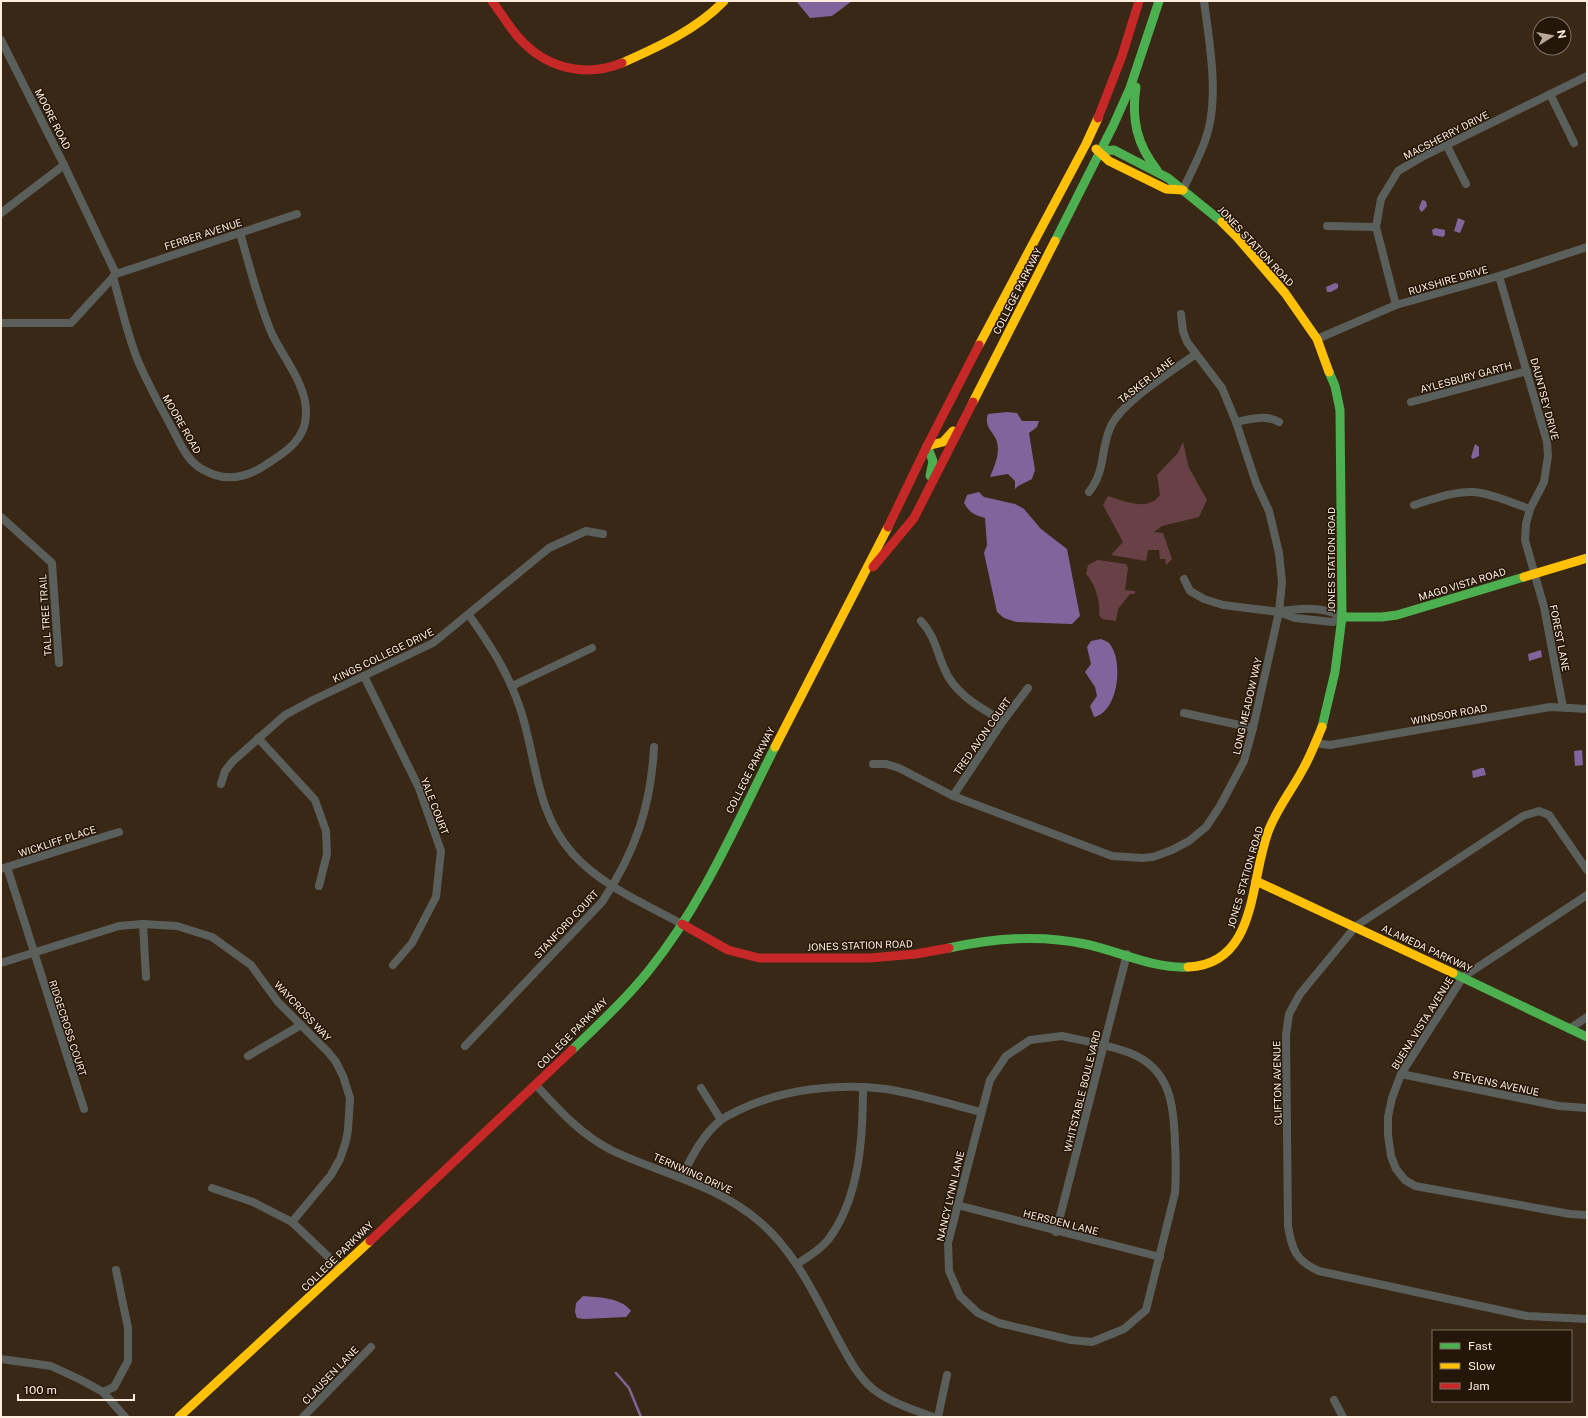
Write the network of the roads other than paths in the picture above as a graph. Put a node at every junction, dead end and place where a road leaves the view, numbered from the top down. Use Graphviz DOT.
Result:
graph roads {
  1 [pos="492,1"];
  2 [pos="724,1"];
  3 [pos="1139,1"];
  4 [pos="1159,1"];
  5 [pos="1204,1"];
  6 [pos="1,40"];
  7 [pos="4,52"];
  8 [pos="1143,55"];
  9 [pos="1587,76"];
  10 [pos="1550,94"];
  11 [pos="1574,143"];
  12 [pos="1086,144"];
  13 [pos="1447,146"];
  14 [pos="1100,151"];
  15 [pos="64,165"];
  16 [pos="1160,174"];
  17 [pos="1466,184"];
  18 [pos="1184,190"];
  19 [pos="1,213"];
  20 [pos="297,214"];
  21 [pos="1327,226"];
  22 [pos="1376,227"];
  23 [pos="240,233"];
  24 [pos="1587,247"];
  25 [pos="114,275"];
  26 [pos="1498,276"];
  27 [pos="1396,305"];
  28 [pos="1181,314"];
  29 [pos="1,323"];
  30 [pos="1317,339"];
  31 [pos="1196,354"];
  32 [pos="1527,371"];
  33 [pos="1411,402"];
  34 [pos="970,408"];
  35 [pos="1236,422"];
  36 [pos="1279,422"];
  37 [pos="927,446"];
  38 [pos="1089,492"];
  39 [pos="1414,505"];
  40 [pos="1530,509"];
  41 [pos="1,517"];
  42 [pos="914,518"];
  43 [pos="603,534"];
  44 [pos="1587,558"];
  45 [pos="1534,574"];
  46 [pos="866,575"];
  47 [pos="1184,579"];
  48 [pos="1279,612"];
  49 [pos="469,615"];
  50 [pos="1342,617"];
  51 [pos="921,621"];
  52 [pos="592,648"];
  53 [pos="59,663"];
  54 [pos="364,676"];
  55 [pos="512,686"];
  56 [pos="1028,688"];
  57 [pos="1563,707"];
  58 [pos="1587,709"];
  59 [pos="1184,713"];
  60 [pos="1003,721"];
  61 [pos="1254,728"];
  62 [pos="258,738"];
  63 [pos="1315,743"];
  64 [pos="654,747"];
  65 [pos="872,764"];
  66 [pos="222,784"];
  67 [pos="953,796"];
  68 [pos="119,832"];
  69 [pos="4,868"];
  70 [pos="1587,870"];
  71 [pos="1256,881"];
  72 [pos="319,886"];
  73 [pos="612,886"];
  74 [pos="1587,895"];
  75 [pos="143,924"];
  76 [pos="682,924"];
  77 [pos="1356,926"];
  78 [pos="33,953"];
  79 [pos="1127,954"];
  80 [pos="1,963"];
  81 [pos="393,965"];
  82 [pos="146,977"];
  83 [pos="1463,977"];
  84 [pos="1587,1017"];
  85 [pos="301,1025"];
  86 [pos="1569,1028"];
  87 [pos="1587,1037"];
  88 [pos="465,1046"];
  89 [pos="1103,1046"];
  90 [pos="248,1056"];
  91 [pos="1401,1074"];
  92 [pos="536,1085"];
  93 [pos="863,1087"];
  94 [pos="701,1088"];
  95 [pos="1587,1108"];
  96 [pos="84,1109"];
  97 [pos="981,1112"];
  98 [pos="721,1120"];
  99 [pos="682,1177"];
  100 [pos="212,1188"];
  101 [pos="957,1205"];
  102 [pos="1587,1215"];
  103 [pos="292,1222"];
  104 [pos="1056,1232"];
  105 [pos="1160,1257"];
  106 [pos="797,1264"];
  107 [pos="341,1269"];
  108 [pos="116,1270"];
  109 [pos="1587,1319"];
  110 [pos="372,1347"];
  111 [pos="1,1359"];
  112 [pos="947,1375"];
  113 [pos="103,1392"];
  114 [pos="1334,1400"];
  115 [pos="125,1417"];
  116 [pos="179,1417"];
  117 [pos="303,1417"];
  118 [pos="933,1417"];
  119 [pos="938,1417"];
  120 [pos="1343,1417"];
  1 -- 2 [label="main road"];
  3 -- 12 [label="main road, COLLEGE PARKWAY"];
  4 -- 8 [label="main road, COLLEGE PARKWAY"];
  5 -- 18 [label="street"];
  6 -- 7 [label="street, MOORE ROAD"];
  7 -- 15 [label="street, MOORE ROAD"];
  8 -- 14 [label="main road, COLLEGE PARKWAY"];
  8 -- 16 [label="main road"];
  9 -- 10 [label="street, MACSHERRY DRIVE"];
  10 -- 11 [label="street"];
  10 -- 13 [label="street, MACSHERRY DRIVE"];
  12 -- 14 [label="main road, JONES STATION ROAD"];
  12 -- 37 [label="main road, COLLEGE PARKWAY"];
  13 -- 17 [label="street"];
  13 -- 22 [label="street, MACSHERRY DRIVE"];
  14 -- 16 [label="main road, JONES STATION ROAD"];
  14 -- 18 [label="main road, JONES STATION ROAD"];
  14 -- 34 [label="main road, COLLEGE PARKWAY"];
  15 -- 19 [label="street"];
  15 -- 25 [label="street, MOORE ROAD"];
  16 -- 18 [label="main road, JONES STATION ROAD"];
  18 -- 30 [label="main road, JONES STATION ROAD"];
  20 -- 23 [label="street, FERBER AVENUE"];
  21 -- 22 [label="street"];
  22 -- 27 [label="street, MACSHERRY DRIVE"];
  23 -- 25 [label="street, FERBER AVENUE"];
  23 -- 25 [label="street, MOORE ROAD"];
  24 -- 26 [label="street, RUXSHIRE DRIVE"];
  25 -- 29 [label="street"];
  26 -- 27 [label="street, RUXSHIRE DRIVE"];
  26 -- 32 [label="street, DAUNTSEY DRIVE"];
  27 -- 30 [label="street, RUXSHIRE DRIVE"];
  28 -- 31 [label="street, LONG MEADOW WAY"];
  30 -- 50 [label="main road, JONES STATION ROAD"];
  31 -- 35 [label="street, LONG MEADOW WAY"];
  31 -- 38 [label="street, TASKER LANE"];
  32 -- 33 [label="street, AYLESBURY GARTH"];
  32 -- 40 [label="street, DAUNTSEY DRIVE"];
  34 -- 37 [label="main road"];
  34 -- 42 [label="main road, COLLEGE PARKWAY"];
  35 -- 36 [label="street"];
  35 -- 48 [label="street, LONG MEADOW WAY"];
  37 -- 42 [label="main road"];
  37 -- 46 [label="main road, COLLEGE PARKWAY"];
  39 -- 40 [label="street"];
  40 -- 45 [label="street, DAUNTSEY DRIVE"];
  41 -- 53 [label="street, TALL TREE TRAIL"];
  42 -- 46 [label="main road, COLLEGE PARKWAY"];
  43 -- 49 [label="street, KINGS COLLEGE DRIVE"];
  44 -- 45 [label="main road, MAGO VISTA ROAD"];
  45 -- 50 [label="main road, MAGO VISTA ROAD"];
  45 -- 57 [label="street, FOREST LANE"];
  46 -- 76 [label="main road, COLLEGE PARKWAY"];
  47 -- 48 [label="street"];
  48 -- 50 [label="street"];
  48 -- 61 [label="street, LONG MEADOW WAY"];
  49 -- 54 [label="street, KINGS COLLEGE DRIVE"];
  49 -- 55 [label="street"];
  50 -- 63 [label="main road, JONES STATION ROAD"];
  51 -- 60 [label="street"];
  52 -- 55 [label="street"];
  54 -- 62 [label="street, KINGS COLLEGE DRIVE"];
  54 -- 81 [label="street, YALE COURT"];
  55 -- 73 [label="street"];
  56 -- 60 [label="street, TRED AVON COURT"];
  57 -- 58 [label="street, WINDSOR ROAD"];
  57 -- 63 [label="street, WINDSOR ROAD"];
  59 -- 61 [label="street"];
  60 -- 67 [label="street, TRED AVON COURT"];
  61 -- 67 [label="street, LONG MEADOW WAY"];
  62 -- 66 [label="street, KINGS COLLEGE DRIVE"];
  62 -- 72 [label="street"];
  63 -- 71 [label="main road, JONES STATION ROAD"];
  64 -- 73 [label="street, STANFORD COURT"];
  65 -- 67 [label="street, LONG MEADOW WAY"];
  68 -- 69 [label="street, WICKLIFF PLACE"];
  69 -- 78 [label="street, RIDGECROSS COURT"];
  70 -- 77 [label="street, CLIFTON AVENUE"];
  71 -- 77 [label="main road, ALAMEDA PARKWAY"];
  71 -- 79 [label="main road, JONES STATION ROAD"];
  73 -- 76 [label="street"];
  73 -- 88 [label="street, STANFORD COURT"];
  74 -- 83 [label="street, BUENA VISTA AVENUE"];
  75 -- 78 [label="street, WAYCROSS WAY"];
  75 -- 82 [label="street"];
  75 -- 85 [label="street, WAYCROSS WAY"];
  76 -- 79 [label="main road, JONES STATION ROAD"];
  76 -- 92 [label="main road, COLLEGE PARKWAY"];
  77 -- 83 [label="main road, ALAMEDA PARKWAY"];
  77 -- 109 [label="street, CLIFTON AVENUE"];
  78 -- 80 [label="street, WAYCROSS WAY"];
  78 -- 96 [label="street, RIDGECROSS COURT"];
  79 -- 89 [label="street, WHITSTABLE BOULEVARD"];
  83 -- 86 [label="main road, ALAMEDA PARKWAY"];
  83 -- 91 [label="street, BUENA VISTA AVENUE"];
  84 -- 86 [label="street"];
  85 -- 90 [label="street"];
  85 -- 103 [label="street, WAYCROSS WAY"];
  86 -- 87 [label="main road, ALAMEDA PARKWAY"];
  89 -- 97 [label="street, NANCY LYNN LANE"];
  89 -- 104 [label="street, WHITSTABLE BOULEVARD"];
  89 -- 105 [label="street, NANCY LYNN LANE"];
  91 -- 95 [label="street, STEVENS AVENUE"];
  91 -- 102 [label="street, BUENA VISTA AVENUE"];
  92 -- 99 [label="street, TERNWING DRIVE"];
  92 -- 107 [label="main road, COLLEGE PARKWAY"];
  93 -- 97 [label="street"];
  93 -- 98 [label="street"];
  93 -- 106 [label="street"];
  94 -- 98 [label="street"];
  97 -- 101 [label="street, NANCY LYNN LANE"];
  98 -- 99 [label="street"];
  99 -- 106 [label="street, TERNWING DRIVE"];
  100 -- 103 [label="street"];
  101 -- 104 [label="street, HERSDEN LANE"];
  101 -- 105 [label="street, NANCY LYNN LANE"];
  103 -- 107 [label="street"];
  104 -- 105 [label="street, HERSDEN LANE"];
  106 -- 118 [label="street, TERNWING DRIVE"];
  107 -- 116 [label="main road, COLLEGE PARKWAY"];
  108 -- 113 [label="street"];
  110 -- 117 [label="street, CLAUSEN LANE"];
  111 -- 113 [label="street"];
  112 -- 119 [label="street"];
  113 -- 115 [label="street"];
  114 -- 120 [label="street"];
}
